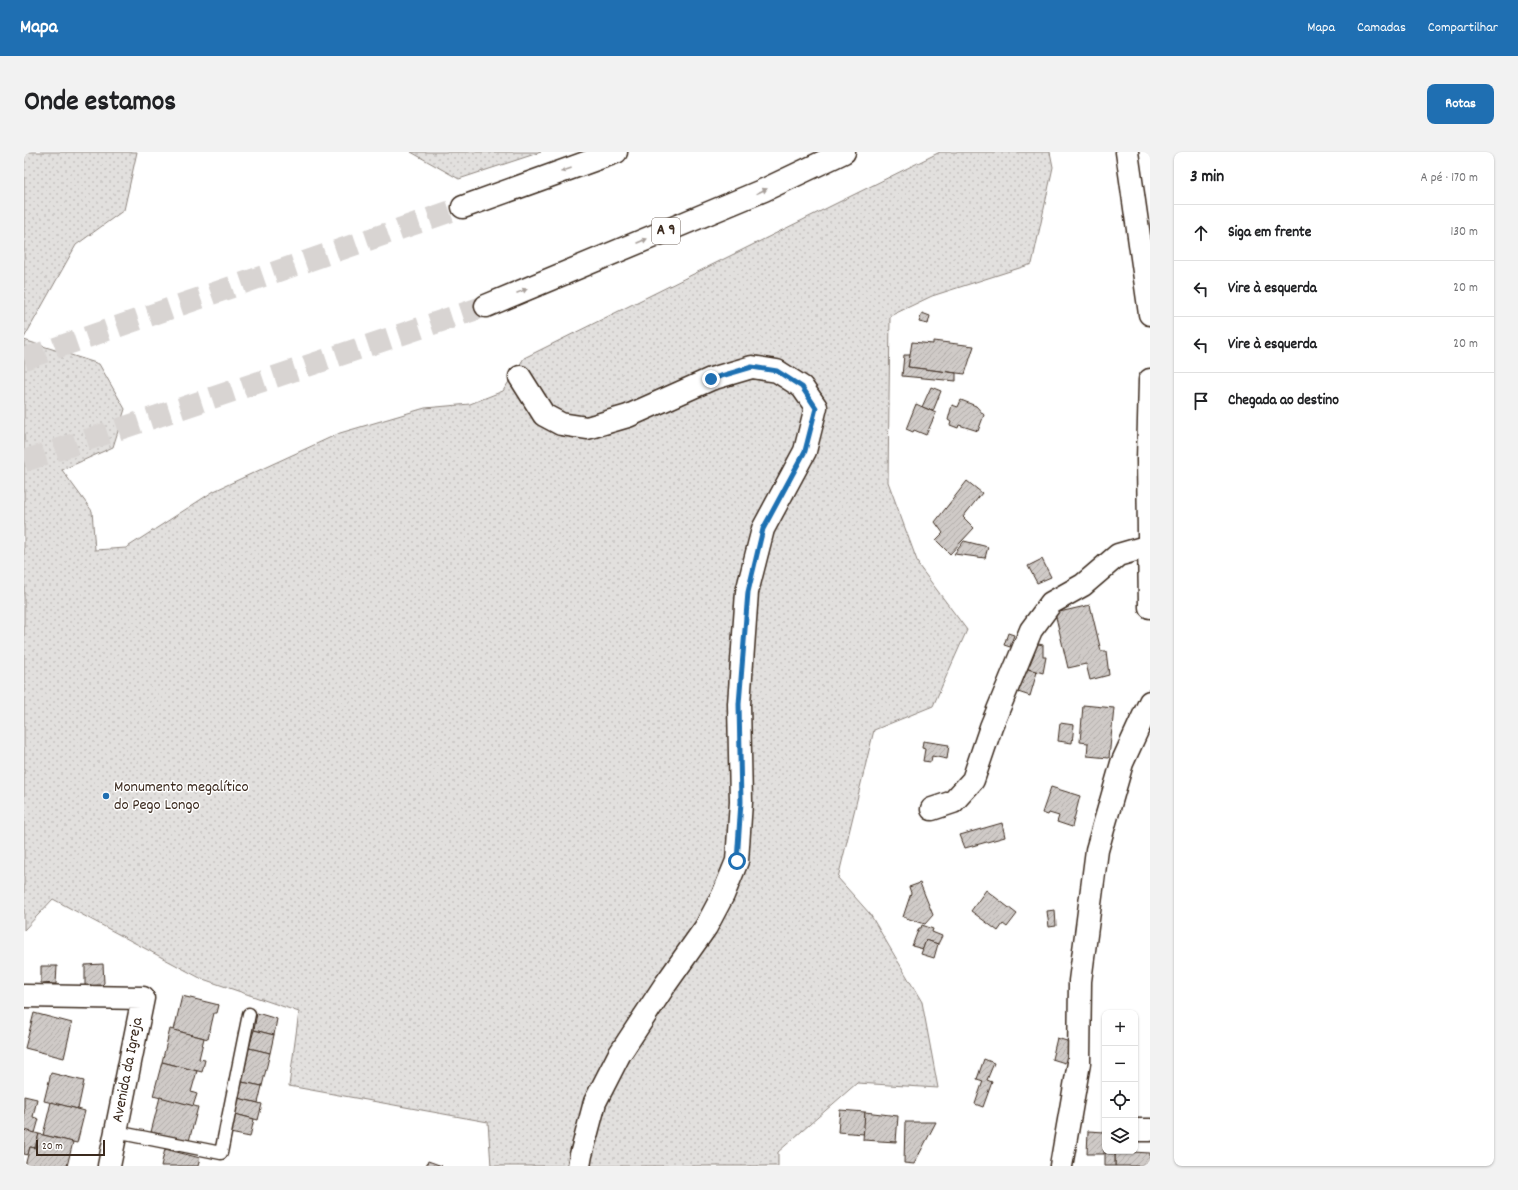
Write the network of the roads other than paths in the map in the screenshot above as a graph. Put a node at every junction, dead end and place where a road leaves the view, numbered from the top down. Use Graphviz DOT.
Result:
graph roads {
  1 [pos="616,152"];
  2 [pos="844,152"];
  3 [pos="1127,152"];
  4 [pos="463,207"];
  5 [pos="486,306"];
  6 [pos="1150,314"];
  7 [pos="520,377"];
  8 [pos="1150,380"];
  9 [pos="1149,546"];
  10 [pos="1150,607"];
  11 [pos="1150,702"];
  12 [pos="932,809"];
  13 [pos="24,996"];
  14 [pos="249,1014"];
  15 [pos="1138,1130"];
  16 [pos="1150,1130"];
  17 [pos="116,1132"];
  18 [pos="109,1166"];
  19 [pos="579,1166"];
  20 [pos="1061,1166"];
  1 -- 4 [label="main road, one-way"];
  5 -- 2 [label="main road, A 9, one-way"];
  3 -- 6 [label="main road"];
  7 -- 19 [label="main road"];
  8 -- 9 [label="main road"];
  9 -- 10 [label="main road"];
  9 -- 12 [label="main road"];
  11 -- 20 [label="main road"];
  13 -- 17 [label="main road, Avenida da Igreja"];
  14 -- 17 [label="lane"];
  15 -- 16 [label="main road"];
  17 -- 18 [label="main road, Avenida da Igreja"];
}
